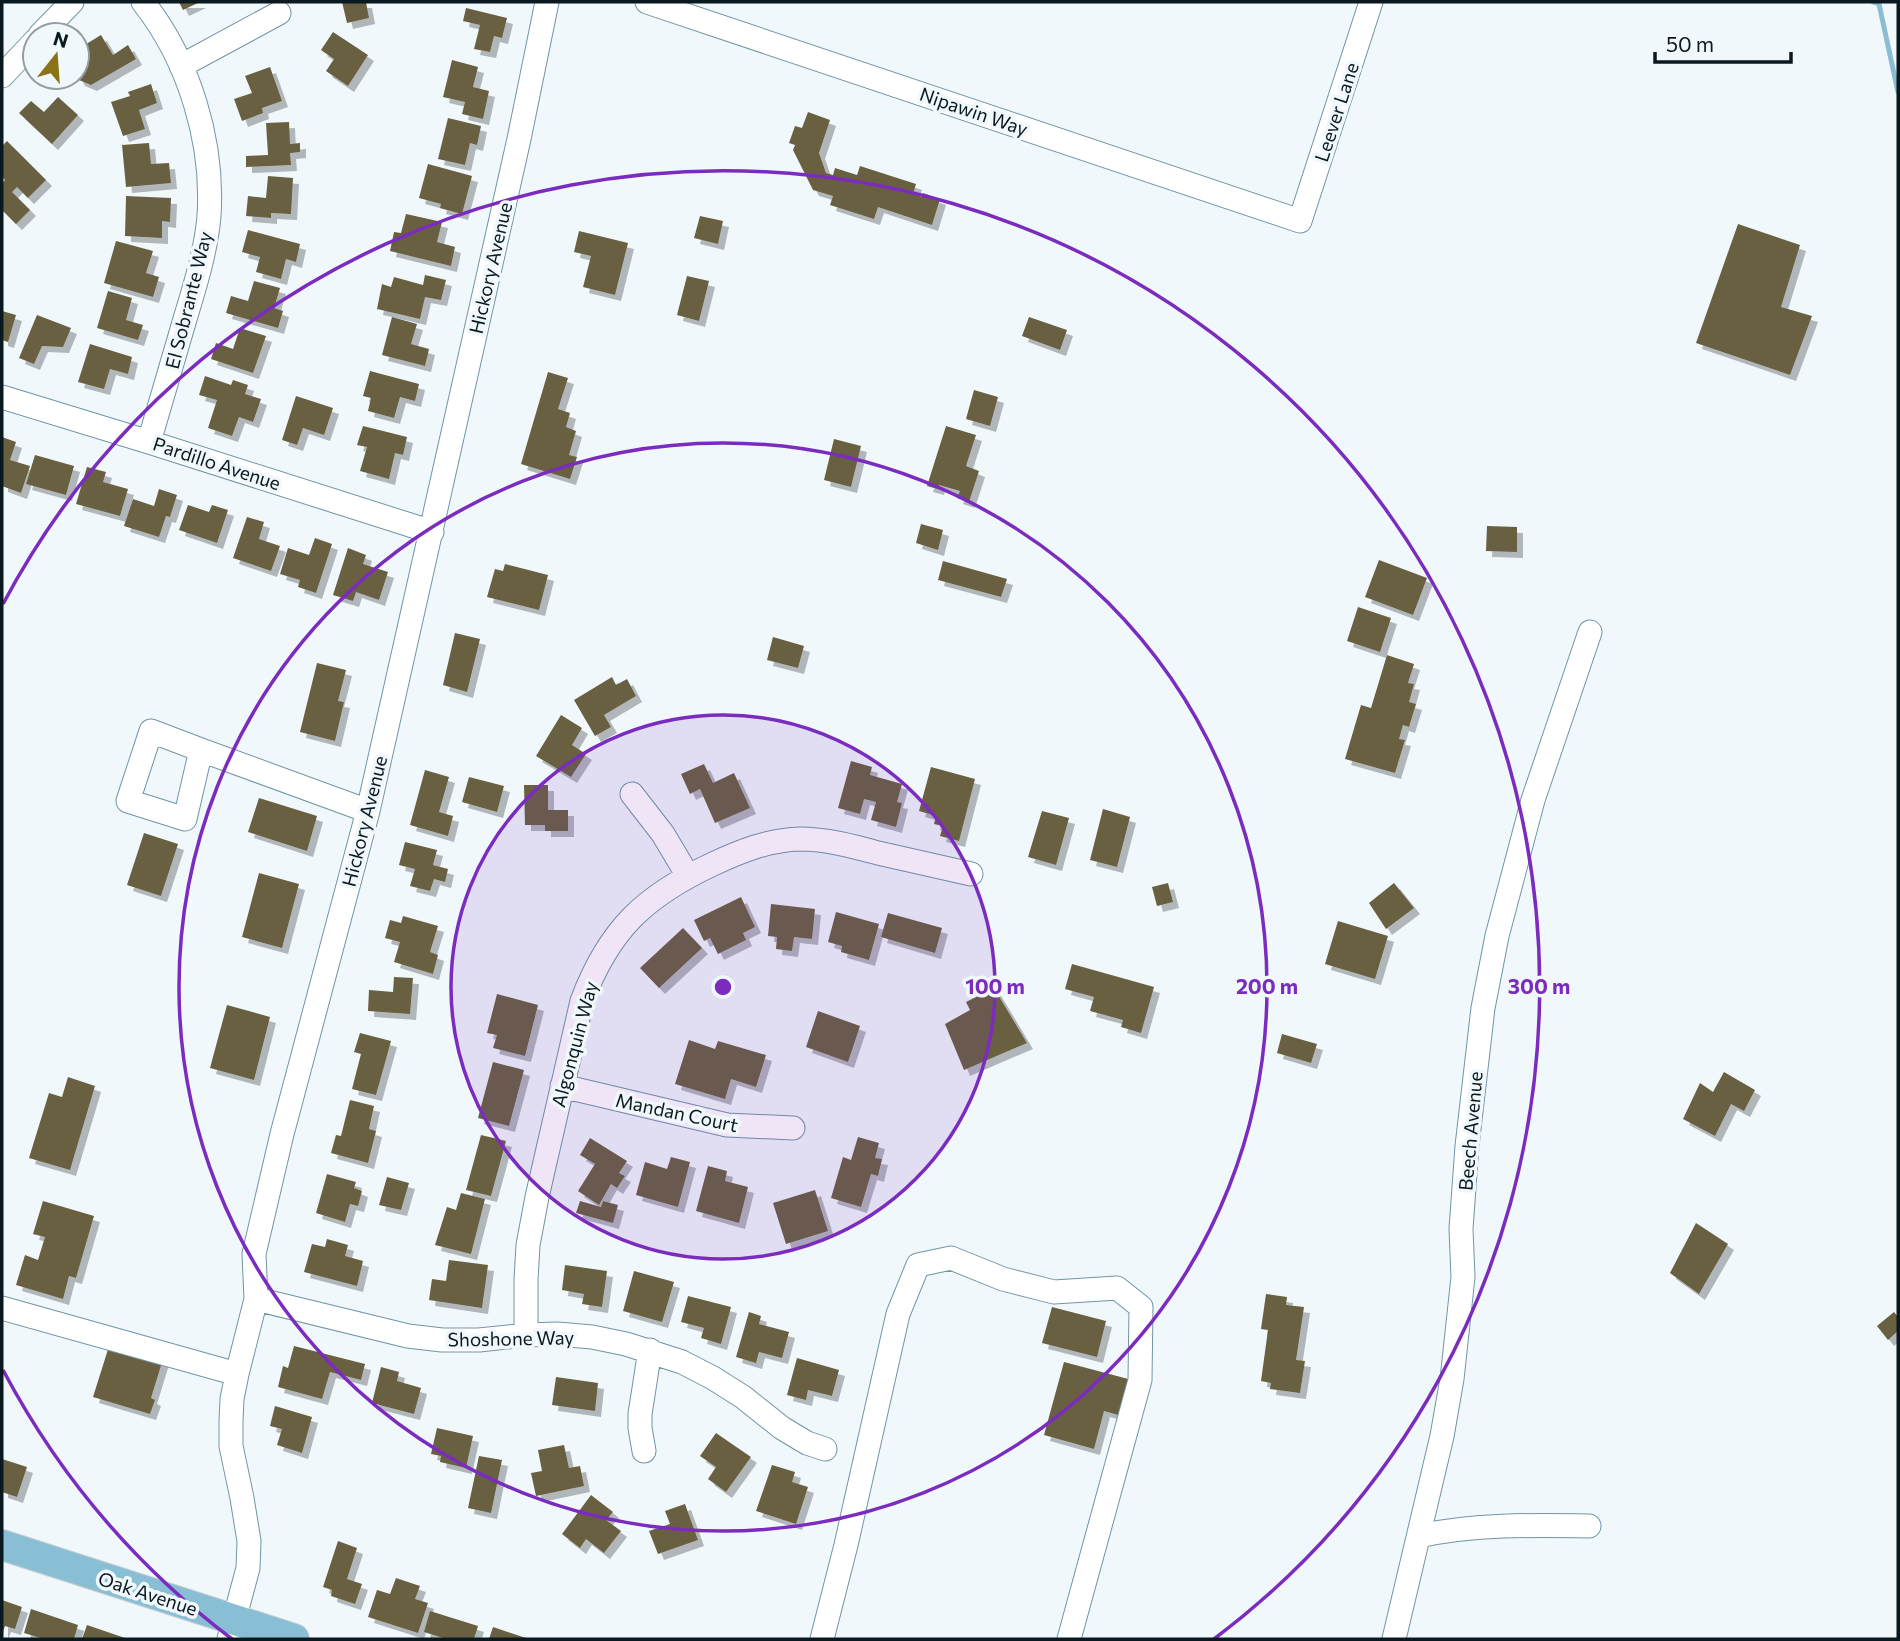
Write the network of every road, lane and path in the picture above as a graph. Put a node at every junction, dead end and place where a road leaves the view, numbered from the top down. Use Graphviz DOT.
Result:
graph roads {
  1 [pos="72,2"];
  2 [pos="143,2"];
  3 [pos="547,2"];
  4 [pos="647,2"];
  5 [pos="1371,2"];
  6 [pos="279,13"];
  7 [pos="54,21"];
  8 [pos="21,56"];
  9 [pos="181,66"];
  10 [pos="2,76"];
  11 [pos="1300,221"];
  12 [pos="2,397"];
  13 [pos="149,442"];
  14 [pos="432,531"];
  15 [pos="1590,632"];
  16 [pos="201,750"];
  17 [pos="632,794"];
  18 [pos="368,811"];
  19 [pos="971,874"];
  20 [pos="688,876"];
  21 [pos="562,1086"];
  22 [pos="793,1128"];
  23 [pos="256,1299"];
  24 [pos="2,1308"];
  25 [pos="526,1335"];
  26 [pos="650,1350"];
  27 [pos="237,1374"];
  28 [pos="825,1449"];
  29 [pos="644,1451"];
  30 [pos="1589,1526"];
  31 [pos="1419,1536"];
  32 [pos="2,1545"];
  33 [pos="232,1630"];
  34 [pos="294,1639"];
  35 [pos="822,1639"];
  36 [pos="1069,1639"];
  37 [pos="1394,1639"];
  1 -- 7 [label="street"];
  2 -- 9 [label="street, El Sobrante Way"];
  3 -- 14 [label="street, Hickory Avenue"];
  4 -- 11 [label="street, Nipawin Way"];
  5 -- 11 [label="street, Leever Lane"];
  6 -- 9 [label="street"];
  8 -- 10 [label="street"];
  9 -- 13 [label="street, El Sobrante Way"];
  12 -- 13 [label="street, Pardillo Avenue"];
  13 -- 14 [label="street, Pardillo Avenue"];
  14 -- 18 [label="street, Hickory Avenue"];
  15 -- 31 [label="street, Beech Avenue"];
  16 -- 18 [label="street"];
  17 -- 20 [label="street"];
  18 -- 23 [label="street, Hickory Avenue"];
  19 -- 20 [label="street, Algonquin Way"];
  20 -- 21 [label="street, Algonquin Way"];
  21 -- 22 [label="street, Mandan Court"];
  21 -- 25 [label="street, Algonquin Way"];
  23 -- 25 [label="street, Shoshone Way"];
  23 -- 27 [label="street, Hickory Avenue"];
  24 -- 27 [label="street"];
  25 -- 26 [label="street, Shoshone Way"];
  26 -- 28 [label="street, Shoshone Way"];
  26 -- 29 [label="street"];
  27 -- 33 [label="street, Hickory Avenue"];
  30 -- 31 [label="street"];
  31 -- 37 [label="street, Beech Avenue"];
  32 -- 33 [label="main road, Oak Avenue"];
  33 -- 34 [label="main road, Oak Avenue"];
  35 -- 36 [label="street"];
}
